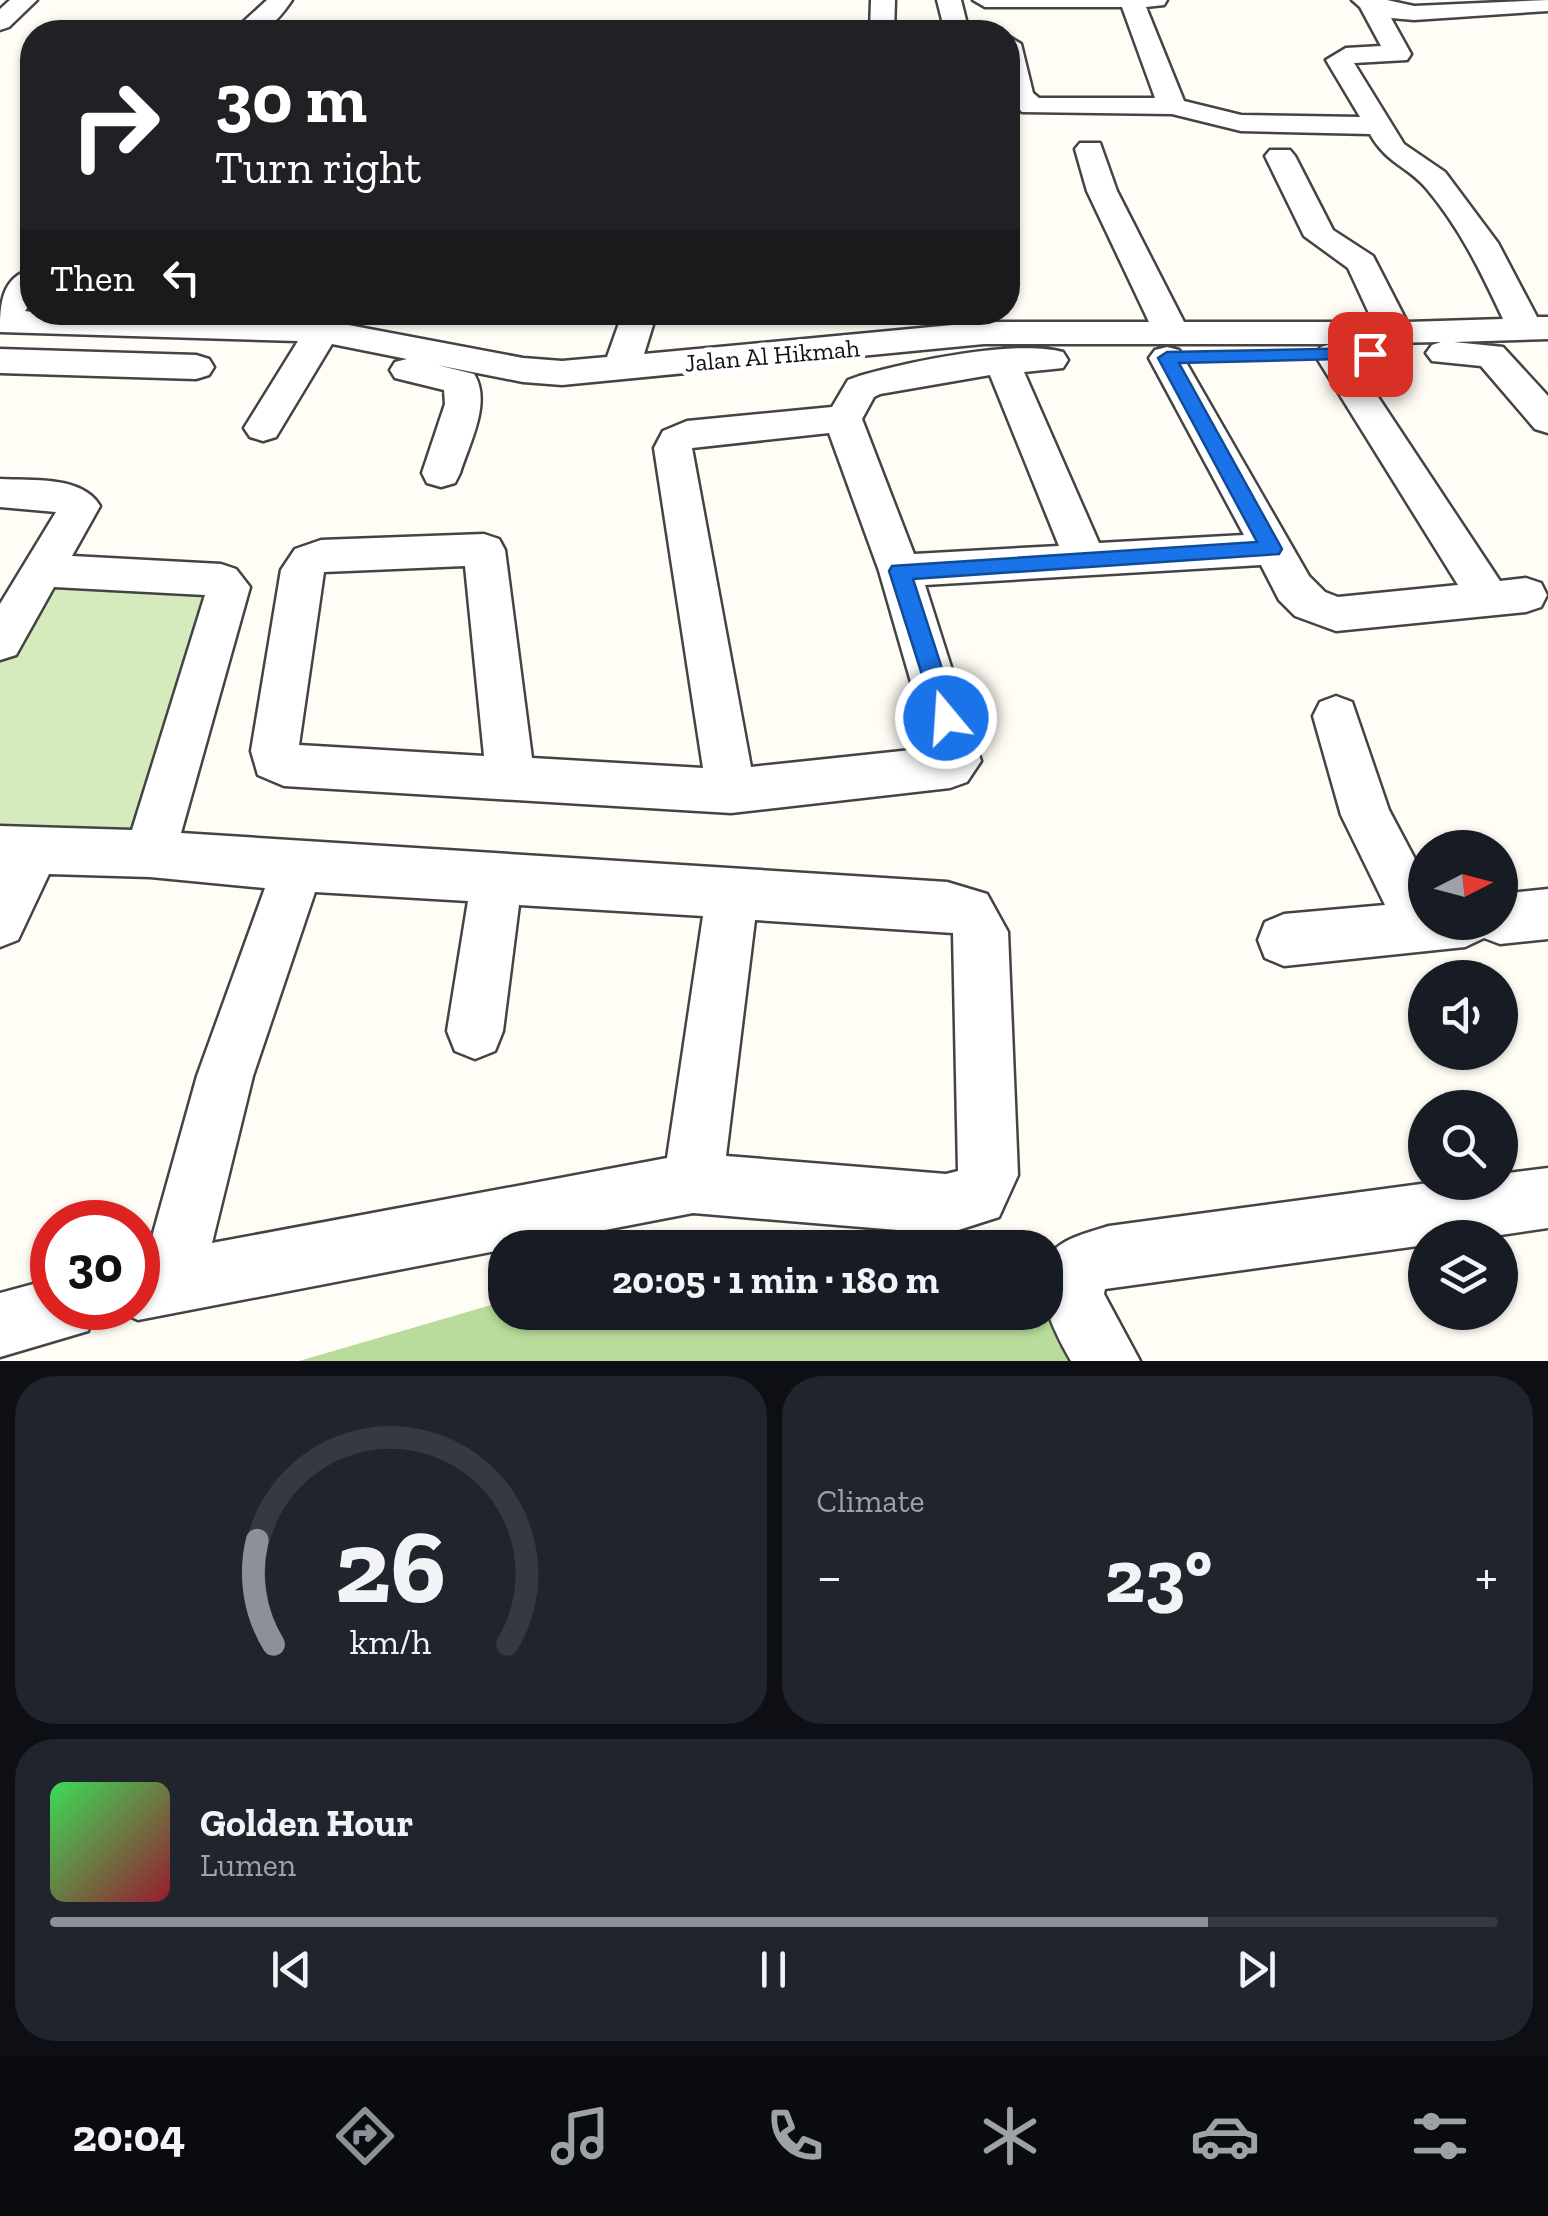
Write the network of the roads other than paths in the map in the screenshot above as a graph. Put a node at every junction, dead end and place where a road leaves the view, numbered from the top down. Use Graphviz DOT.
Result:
graph roads {
  1 [pos="26,0"];
  2 [pos="280,0"];
  3 [pos="984,0"];
  4 [pos="997,0"];
  5 [pos="1068,1"];
  6 [pos="1143,1"];
  7 [pos="1367,1"];
  8 [pos="1548,4"];
  9 [pos="261,20"];
  10 [pos="0,22"];
  11 [pos="1020,96"];
  12 [pos="1172,106"];
  13 [pos="1379,126"];
  14 [pos="1090,150"];
  15 [pos="1280,156"];
  16 [pos="20,294"];
  17 [pos="0,320"];
  18 [pos="123,325"];
  19 [pos="635,325"];
  20 [pos="1537,329"];
  21 [pos="321,333"];
  22 [pos="1395,333"];
  23 [pos="1169,344"];
  24 [pos="1333,355"];
  25 [pos="0,361"];
  26 [pos="1002,361"];
  27 [pos="196,367"];
  28 [pos="620,368"];
  29 [pos="842,420"];
  30 [pos="1548,420"];
  31 [pos="263,428"];
  32 [pos="441,473"];
  33 [pos="0,494"];
  34 [pos="1271,549"];
  35 [pos="1085,560"];
  36 [pos="43,570"];
  37 [pos="900,571"];
  38 [pos="0,642"];
  39 [pos="1336,716"];
  40 [pos="510,776"];
  41 [pos="731,792"];
  42 [pos="17,850"];
  43 [pos="150,854"];
  44 [pos="298,867"];
  45 [pos="1408,874"];
  46 [pos="497,880"];
  47 [pos="732,896"];
  48 [pos="1548,914"];
  49 [pos="1518,917"];
  50 [pos="0,922"];
  51 [pos="1408,928"];
  52 [pos="1284,940"];
  53 [pos="475,1031"];
  54 [pos="693,1183"];
  55 [pos="1548,1198"];
  56 [pos="160,1269"];
  57 [pos="160,1283"];
  58 [pos="30,1317"];
  59 [pos="0,1325"];
  60 [pos="1107,1361"];
  1 -- 10 [label="street"];
  2 -- 9 [label="street"];
  3 -- 4 [label="street"];
  4 -- 5 [label="street"];
  5 -- 6 [label="street"];
  6 -- 12 [label="street"];
  7 -- 8 [label="street"];
  7 -- 13 [label="street"];
  11 -- 12 [label="street"];
  12 -- 13 [label="street"];
  13 -- 20 [label="street"];
  14 -- 23 [label="street"];
  15 -- 22 [label="street"];
  16 -- 17 [label="street"];
  18 -- 21 [label="street, Jalan Al Hikmah"];
  19 -- 28 [label="street"];
  20 -- 22 [label="street, Jalan Al Hikmah"];
  21 -- 28 [label="street, Jalan Al Hikmah"];
  21 -- 31 [label="street"];
  21 -- 32 [label="street"];
  22 -- 23 [label="street, Jalan Al Hikmah"];
  23 -- 24 [label="street"];
  23 -- 26 [label="street"];
  23 -- 28 [label="street, Jalan Al Hikmah"];
  23 -- 34 [label="street"];
  24 -- 30 [label="street"];
  24 -- 34 [label="street"];
  25 -- 27 [label="street"];
  26 -- 29 [label="street"];
  26 -- 35 [label="street"];
  29 -- 37 [label="street"];
  29 -- 41 [label="street"];
  33 -- 36 [label="street"];
  34 -- 35 [label="street"];
  35 -- 37 [label="street"];
  36 -- 38 [label="street"];
  36 -- 43 [label="street"];
  37 -- 41 [label="street"];
  39 -- 45 [label="street"];
  40 -- 40 [label="street"];
  40 -- 41 [label="street"];
  42 -- 43 [label="street"];
  42 -- 50 [label="street"];
  43 -- 44 [label="street"];
  44 -- 46 [label="street"];
  44 -- 56 [label="street"];
  46 -- 47 [label="street"];
  46 -- 53 [label="street"];
  47 -- 54 [label="street"];
  47 -- 54 [label="street"];
  48 -- 49 [label="street"];
  51 -- 52 [label="street"];
  54 -- 57 [label="street"];
  55 -- 60 [label="street"];
  58 -- 59 [label="street"];
}
